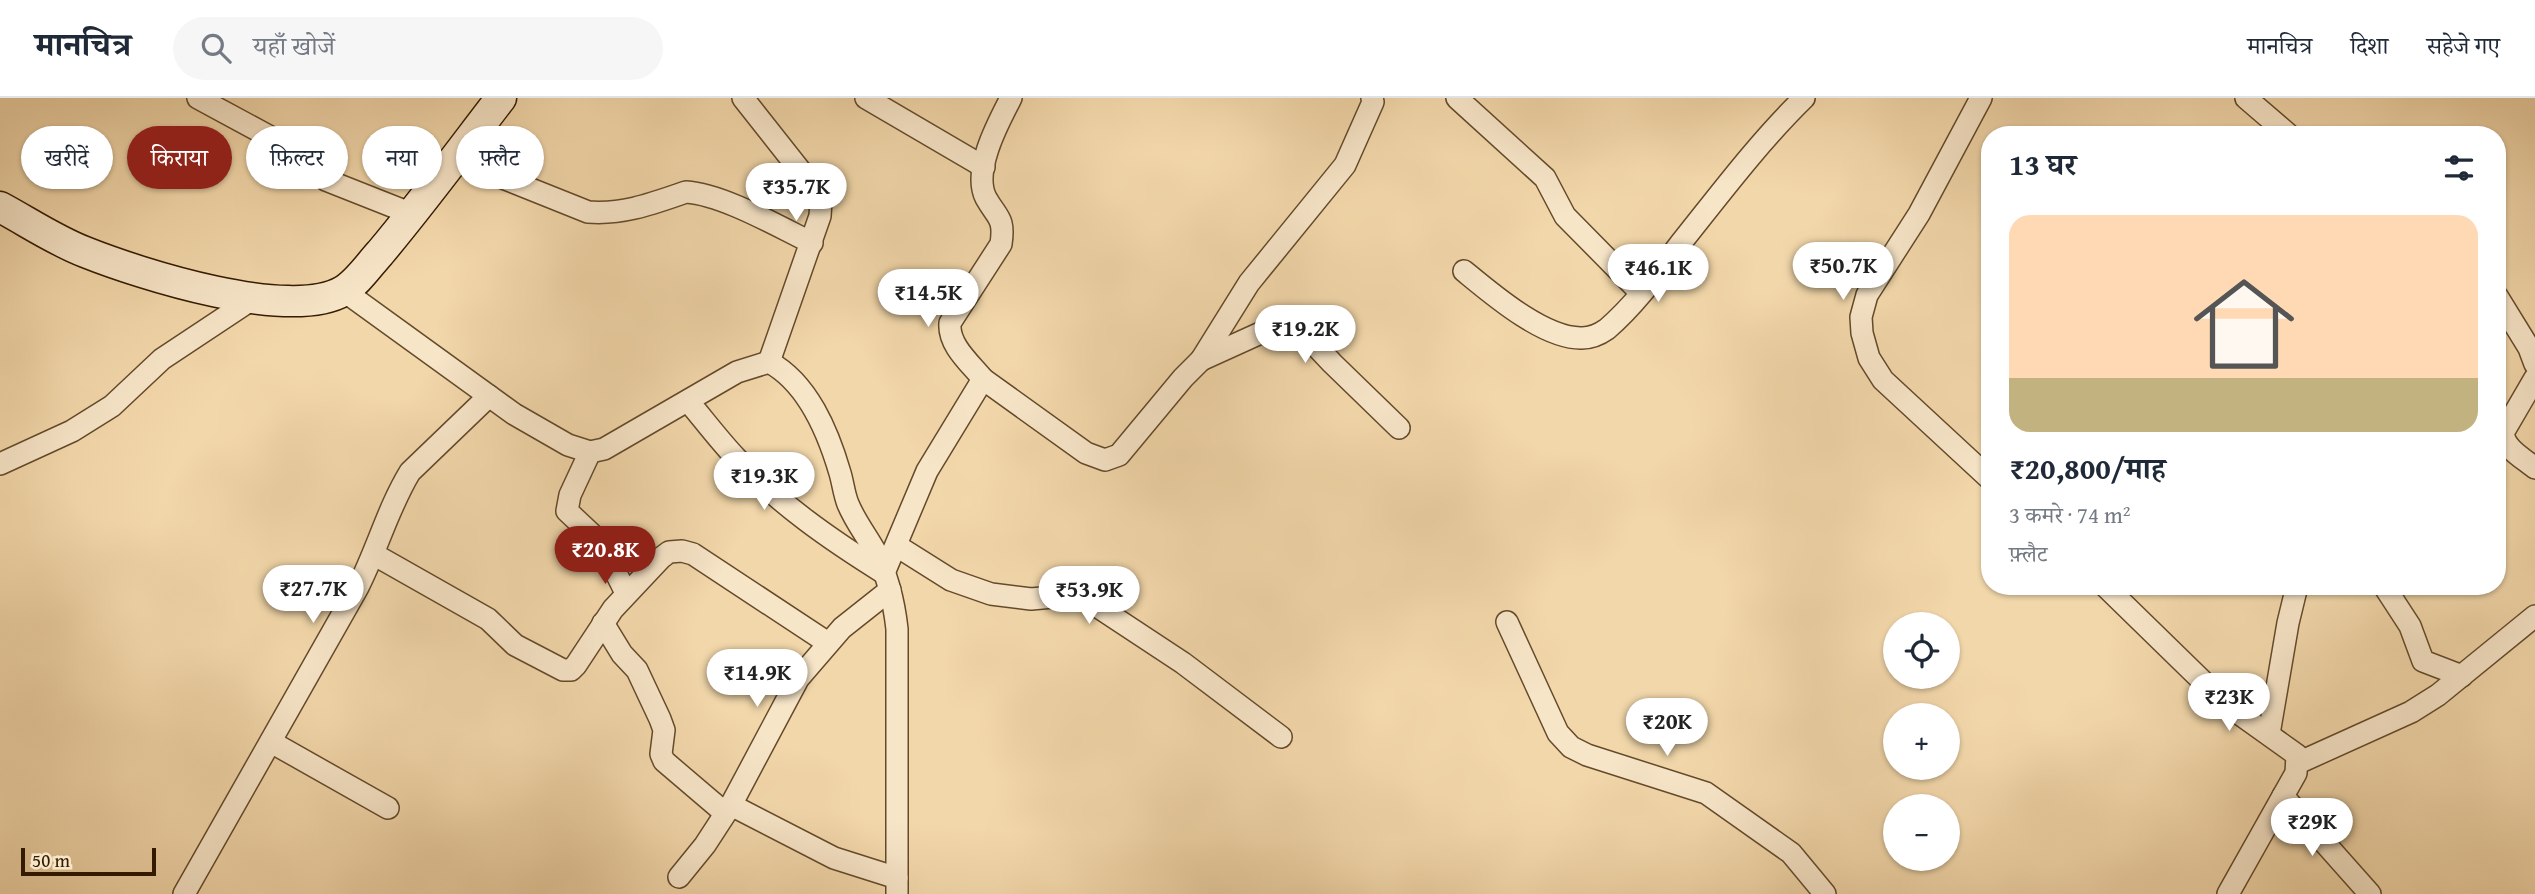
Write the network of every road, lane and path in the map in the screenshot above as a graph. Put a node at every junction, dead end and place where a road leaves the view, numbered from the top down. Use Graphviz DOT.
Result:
graph roads {
  1 [pos="198,98"];
  2 [pos="501,98"];
  3 [pos="743,98"];
  4 [pos="866,98"];
  5 [pos="1011,98"];
  6 [pos="1457,98"];
  7 [pos="1981,98"];
  8 [pos="2246,98"];
  9 [pos="1374,99"];
  10 [pos="1792,101"];
  11 [pos="480,126"];
  12 [pos="2279,126"];
  13 [pos="456,157"];
  14 [pos="984,167"];
  15 [pos="530,189"];
  16 [pos="0,208"];
  17 [pos="412,214"];
  18 [pos="812,243"];
  19 [pos="1464,271"];
  20 [pos="344,291"];
  21 [pos="1640,292"];
  22 [pos="254,298"];
  23 [pos="2506,311"];
  24 [pos="1201,360"];
  25 [pos="769,362"];
  26 [pos="2535,364"];
  27 [pos="2535,378"];
  28 [pos="983,379"];
  29 [pos="489,396"];
  30 [pos="688,401"];
  31 [pos="1399,428"];
  32 [pos="2506,428"];
  33 [pos="2506,443"];
  34 [pos="590,452"];
  35 [pos="0,464"];
  36 [pos="2535,468"];
  37 [pos="1981,471"];
  38 [pos="897,545"];
  39 [pos="375,555"];
  40 [pos="887,582"];
  41 [pos="626,593"];
  42 [pos="2114,595"];
  43 [pos="2295,595"];
  44 [pos="2390,595"];
  45 [pos="2535,616"];
  46 [pos="1507,622"];
  47 [pos="603,624"];
  48 [pos="828,643"];
  49 [pos="2462,676"];
  50 [pos="2269,734"];
  51 [pos="1281,737"];
  52 [pos="271,742"];
  53 [pos="2298,763"];
  54 [pos="2283,796"];
  55 [pos="388,808"];
  56 [pos="728,809"];
  57 [pos="679,877"];
  58 [pos="897,886"];
  59 [pos="184,894"];
  60 [pos="1825,894"];
  61 [pos="2228,894"];
  62 [pos="2370,894"];
  1 -- 17 [label="street"];
  2 -- 11 [label="street"];
  3 -- 18 [label="street"];
  4 -- 14 [label="street"];
  5 -- 14 [label="street"];
  6 -- 21 [label="street"];
  7 -- 37 [label="street"];
  8 -- 12 [label="street"];
  9 -- 24 [label="street"];
  10 -- 21 [label="street"];
  13 -- 17 [label="street"];
  14 -- 28 [label="street"];
  15 -- 18 [label="street"];
  16 -- 22 [label="street"];
  17 -- 20 [label="street"];
  18 -- 25 [label="street"];
  19 -- 21 [label="street"];
  20 -- 22 [label="street"];
  20 -- 29 [label="street"];
  22 -- 35 [label="street"];
  23 -- 26 [label="street"];
  24 -- 28 [label="street"];
  24 -- 31 [label="street"];
  25 -- 30 [label="street"];
  25 -- 40 [label="street"];
  27 -- 32 [label="street"];
  28 -- 38 [label="street"];
  29 -- 34 [label="street"];
  29 -- 39 [label="street"];
  30 -- 34 [label="street"];
  30 -- 40 [label="street"];
  33 -- 36 [label="street"];
  34 -- 41 [label="street"];
  38 -- 40 [label="street"];
  38 -- 51 [label="street"];
  39 -- 47 [label="street"];
  39 -- 52 [label="street"];
  40 -- 48 [label="street"];
  40 -- 58 [label="street"];
  41 -- 47 [label="street"];
  41 -- 48 [label="street"];
  42 -- 50 [label="street"];
  43 -- 50 [label="street"];
  44 -- 49 [label="street"];
  45 -- 49 [label="street"];
  46 -- 60 [label="street"];
  47 -- 56 [label="street"];
  48 -- 56 [label="street"];
  49 -- 53 [label="street"];
  50 -- 53 [label="street"];
  52 -- 55 [label="street"];
  52 -- 59 [label="street"];
  53 -- 54 [label="street"];
  54 -- 61 [label="street"];
  54 -- 62 [label="street"];
  56 -- 57 [label="street"];
  56 -- 58 [label="street"];
}
